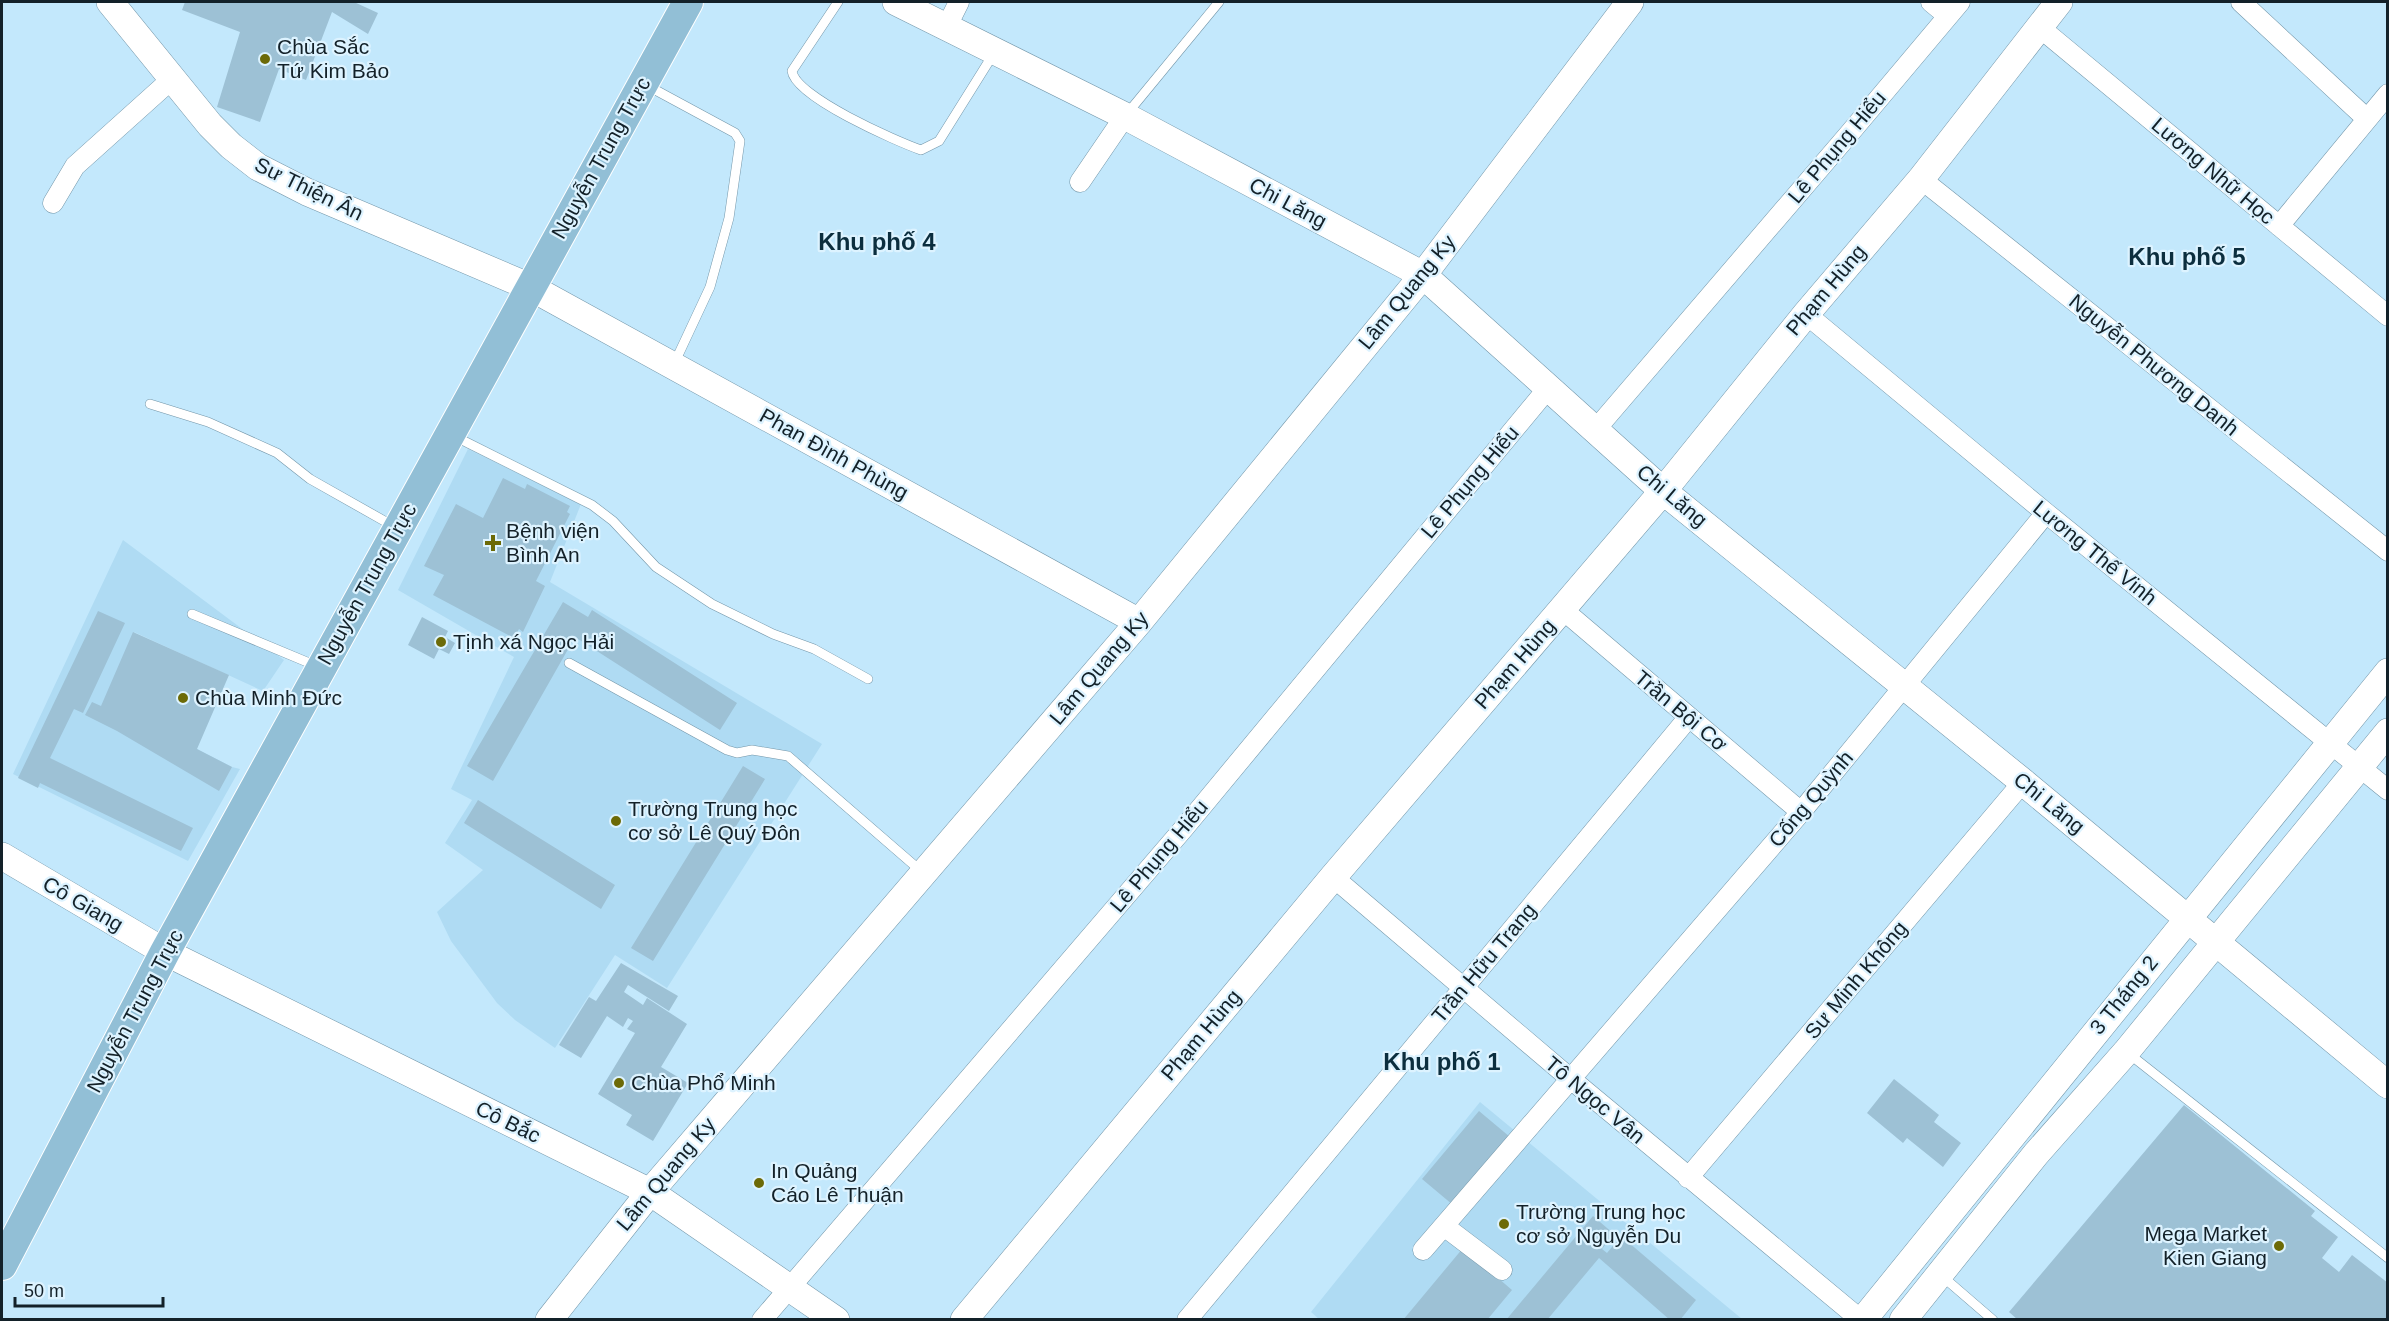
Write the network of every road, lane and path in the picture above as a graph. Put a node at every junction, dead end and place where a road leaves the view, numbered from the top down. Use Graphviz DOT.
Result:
graph roads {
  1 [pos="110,2"];
  2 [pos="687,2"];
  3 [pos="838,2"];
  4 [pos="896,2"];
  5 [pos="958,2"];
  6 [pos="1219,2"];
  7 [pos="1630,2"];
  8 [pos="1931,2"];
  9 [pos="2059,2"];
  10 [pos="2251,5"];
  11 [pos="1954,9"];
  12 [pos="947,26"];
  13 [pos="2038,26"];
  14 [pos="996,51"];
  15 [pos="173,78"];
  16 [pos="643,83"];
  17 [pos="2388,94"];
  18 [pos="1125,116"];
  19 [pos="2367,119"];
  20 [pos="1921,179"];
  21 [pos="1080,182"];
  22 [pos="53,203"];
  23 [pos="2279,225"];
  24 [pos="1423,275"];
  25 [pos="530,287"];
  26 [pos="1806,314"];
  27 [pos="2388,316"];
  28 [pos="673,366"];
  29 [pos="1549,387"];
  30 [pos="150,404"];
  31 [pos="1596,429"];
  32 [pos="450,434"];
  33 [pos="1663,491"];
  34 [pos="2046,513"];
  35 [pos="398,528"];
  36 [pos="2388,551"];
  37 [pos="1562,609"];
  38 [pos="192,614"];
  39 [pos="1139,621"];
  40 [pos="569,663"];
  41 [pos="321,668"];
  42 [pos="2388,672"];
  43 [pos="868,679"];
  44 [pos="1906,687"];
  45 [pos="1689,717"];
  46 [pos="2388,732"];
  47 [pos="2329,742"];
  48 [pos="2360,767"];
  49 [pos="2023,782"];
  50 [pos="2388,790"];
  51 [pos="1801,812"];
  52 [pos="2,856"];
  53 [pos="923,873"];
  54 [pos="1333,877"];
  55 [pos="2187,917"];
  56 [pos="2217,941"];
  57 [pos="165,952"];
  58 [pos="1463,988"];
  59 [pos="2126,1052"];
  60 [pos="1572,1080"];
  61 [pos="2388,1085"];
  62 [pos="1688,1178"];
  63 [pos="650,1192"];
  64 [pos="1444,1226"];
  65 [pos="1423,1250"];
  66 [pos="2388,1258"];
  67 [pos="2,1265"];
  68 [pos="1502,1270"];
  69 [pos="1940,1275"];
  70 [pos="787,1288"];
  71 [pos="549,1320"];
  72 [pos="762,1320"];
  73 [pos="836,1320"];
  74 [pos="964,1320"];
  75 [pos="1187,1320"];
  76 [pos="1862,1320"];
  77 [pos="1903,1320"];
  78 [pos="1993,1320"];
  1 -- 15 [label="street, Sư Thiện Ân"];
  2 -- 16 [label="main road, Nguyễn Trung Trực"];
  3 -- 14 [label="lane"];
  4 -- 12 [label="street, Chi Lăng"];
  5 -- 12 [label="street"];
  6 -- 18 [label="lane"];
  7 -- 24 [label="street, Lâm Quang Ky"];
  8 -- 11 [label="street"];
  9 -- 13 [label="street, Phạm Hùng"];
  10 -- 19 [label="street"];
  11 -- 31 [label="street, Lê Phụng Hiểu"];
  12 -- 14 [label="street, Chi Lăng"];
  13 -- 20 [label="street, Phạm Hùng"];
  13 -- 23 [label="street, Lương Nhữ Học"];
  14 -- 18 [label="street, Chi Lăng"];
  15 -- 22 [label="street"];
  15 -- 25 [label="street, Sư Thiện Ân"];
  16 -- 25 [label="main road, Nguyễn Trung Trực"];
  16 -- 28 [label="lane"];
  17 -- 19 [label="street"];
  18 -- 21 [label="street"];
  18 -- 24 [label="street, Chi Lăng"];
  19 -- 23 [label="street"];
  20 -- 26 [label="street, Phạm Hùng"];
  20 -- 36 [label="street, Nguyễn Phương Danh"];
  23 -- 27 [label="street, Lương Nhữ Học"];
  24 -- 29 [label="street, Chi Lăng"];
  24 -- 39 [label="street, Lâm Quang Ky"];
  25 -- 28 [label="street, Phan Đình Phùng"];
  25 -- 32 [label="main road, Nguyễn Trung Trực"];
  26 -- 33 [label="street, Phạm Hùng"];
  26 -- 34 [label="street, Lương Thế Vinh"];
  28 -- 39 [label="street, Phan Đình Phùng"];
  29 -- 31 [label="street, Chi Lăng"];
  29 -- 70 [label="street, Lê Phụng Hiểu"];
  30 -- 35 [label="lane"];
  31 -- 33 [label="street, Chi Lăng"];
  32 -- 35 [label="main road, Nguyễn Trung Trực"];
  32 -- 43 [label="lane"];
  33 -- 37 [label="street, Phạm Hùng"];
  33 -- 44 [label="street, Chi Lăng"];
  34 -- 44 [label="street, Cống Quỳnh"];
  34 -- 47 [label="street, Lương Thế Vinh"];
  35 -- 41 [label="main road, Nguyễn Trung Trực"];
  37 -- 45 [label="street, Trần Bội Cơ"];
  37 -- 54 [label="street, Phạm Hùng"];
  38 -- 41 [label="lane"];
  39 -- 53 [label="street, Lâm Quang Ky"];
  40 -- 53 [label="lane"];
  41 -- 57 [label="main road, Nguyễn Trung Trực"];
  42 -- 47 [label="street, 3 Tháng 2"];
  44 -- 49 [label="street, Chi Lăng"];
  44 -- 51 [label="street, Cống Quỳnh"];
  45 -- 51 [label="street, Trần Bội Cơ"];
  45 -- 58 [label="street, Trần Hữu Trang"];
  46 -- 48 [label="street, 3 Tháng 2"];
  47 -- 48 [label="street, Lương Thế Vinh"];
  47 -- 55 [label="street, 3 Tháng 2"];
  48 -- 50 [label="street, Lương Thế Vinh"];
  48 -- 56 [label="street, 3 Tháng 2"];
  49 -- 55 [label="street, Chi Lăng"];
  49 -- 62 [label="street, Sư Minh Không"];
  51 -- 60 [label="street, Cống Quỳnh"];
  52 -- 57 [label="street, Cô Giang"];
  53 -- 63 [label="street, Lâm Quang Ky"];
  54 -- 58 [label="street, Tô Ngọc Vân"];
  54 -- 74 [label="street, Phạm Hùng"];
  55 -- 56 [label="street, Chi Lăng"];
  55 -- 76 [label="street, 3 Tháng 2"];
  56 -- 59 [label="street, 3 Tháng 2"];
  56 -- 61 [label="street, Chi Lăng"];
  57 -- 63 [label="street, Cô Bắc"];
  57 -- 67 [label="main road, Nguyễn Trung Trực"];
  58 -- 60 [label="street, Tô Ngọc Vân"];
  58 -- 75 [label="street, Trần Hữu Trang"];
  59 -- 66 [label="lane"];
  59 -- 69 [label="street, 3 Tháng 2"];
  60 -- 62 [label="street, Tô Ngọc Vân"];
  60 -- 64 [label="street, Cống Quỳnh"];
  62 -- 76 [label="street, Tô Ngọc Vân"];
  63 -- 70 [label="street, Cô Bắc"];
  63 -- 71 [label="street, Lâm Quang Ky"];
  64 -- 65 [label="street, Cống Quỳnh"];
  64 -- 68 [label="street"];
  69 -- 77 [label="street, 3 Tháng 2"];
  69 -- 78 [label="lane"];
  70 -- 72 [label="street, Lê Phụng Hiểu"];
  70 -- 73 [label="street, Cô Bắc"];
}
